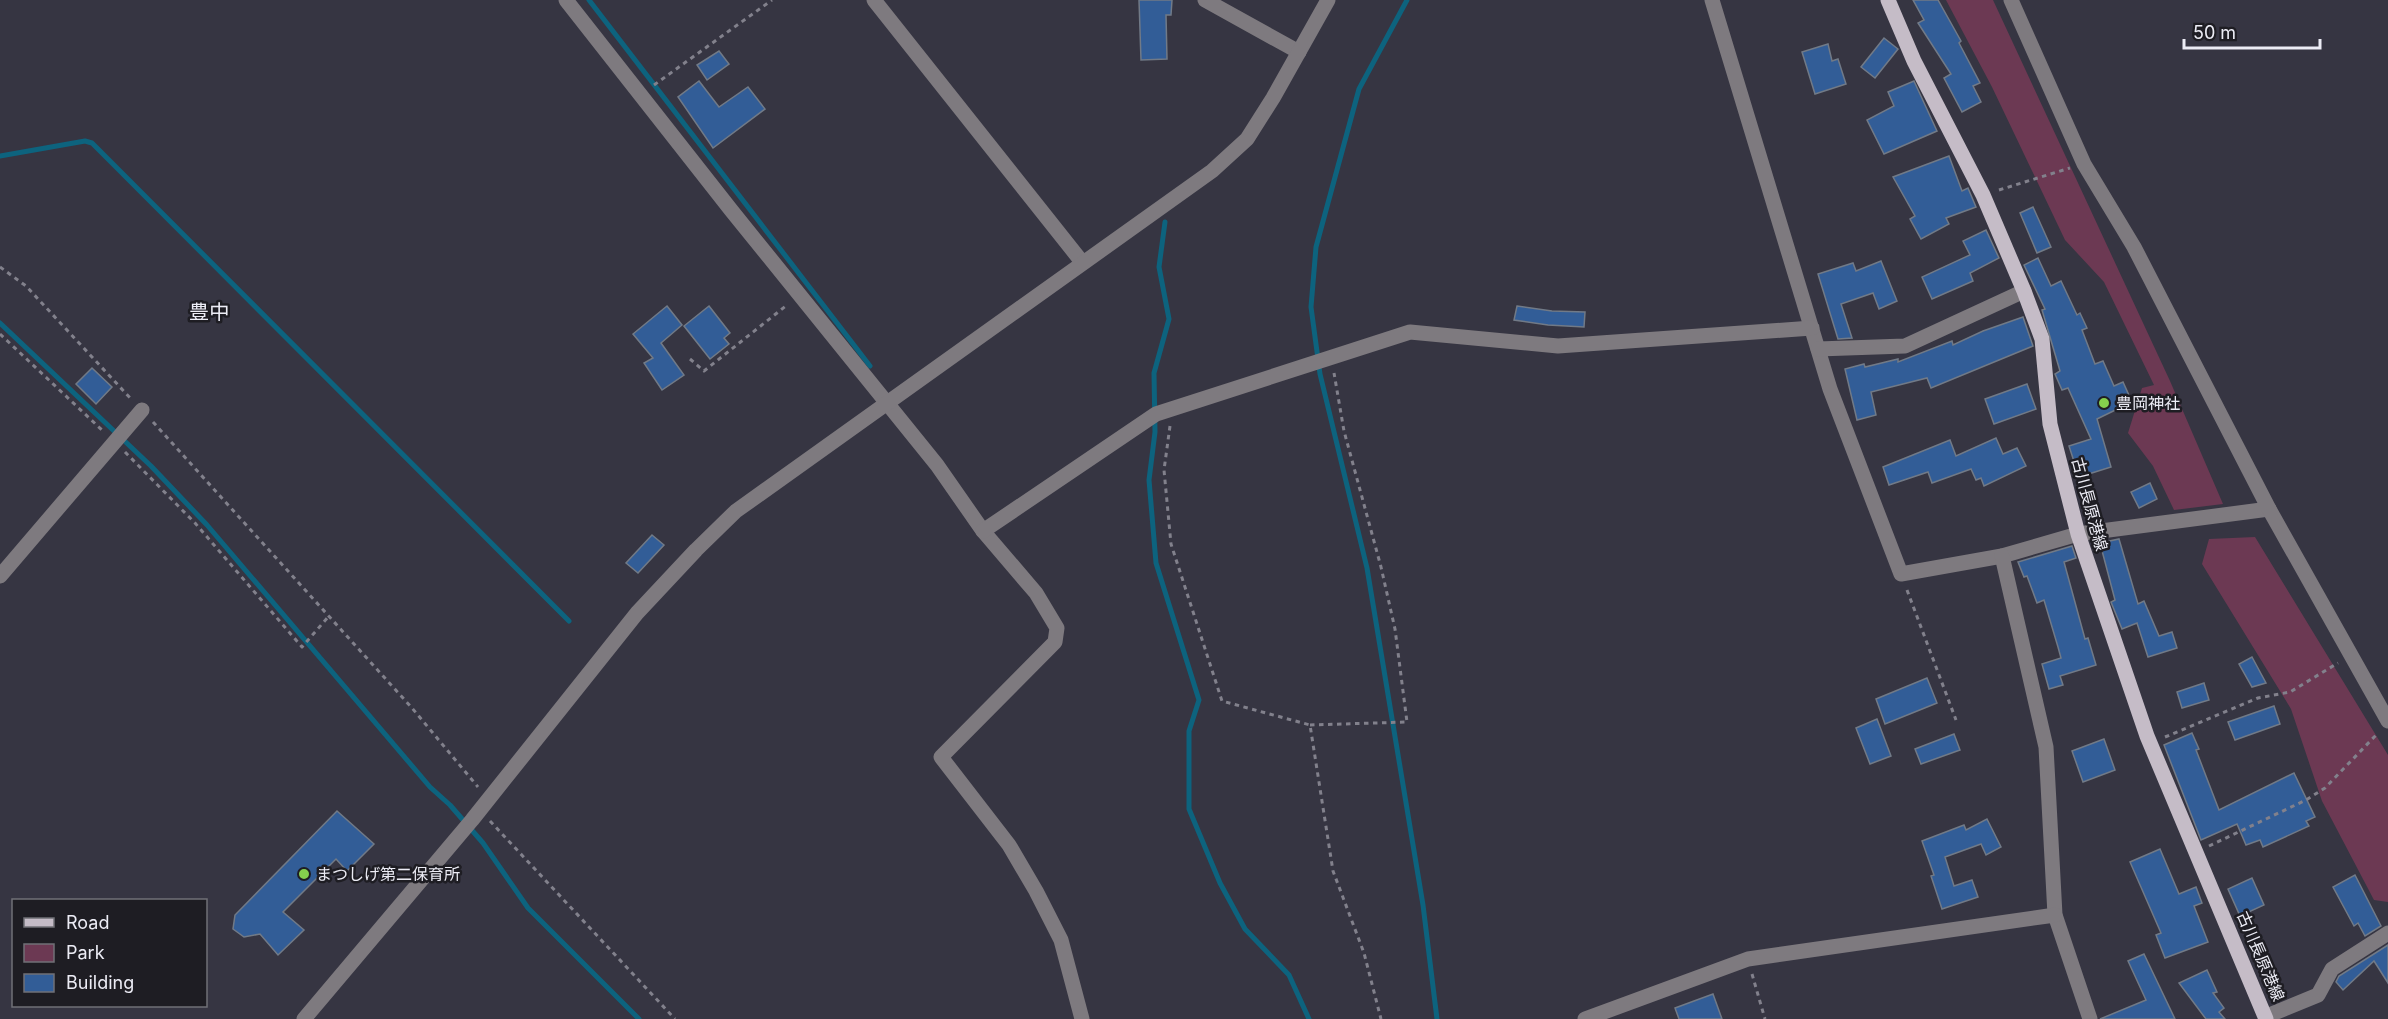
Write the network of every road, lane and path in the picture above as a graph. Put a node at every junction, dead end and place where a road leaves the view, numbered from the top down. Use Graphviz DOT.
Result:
graph roads {
  1 [pos="566,0"];
  2 [pos="772,0"];
  3 [pos="874,0"];
  4 [pos="1205,0"];
  5 [pos="1328,0"];
  6 [pos="1712,0"];
  7 [pos="1888,0"];
  8 [pos="2011,0"];
  9 [pos="1299,52"];
  10 [pos="640,94"];
  11 [pos="2084,164"];
  12 [pos="1983,195"];
  13 [pos="1082,262"];
  14 [pos="0,267"];
  15 [pos="2024,291"];
  16 [pos="799,295"];
  17 [pos="1812,328"];
  18 [pos="0,334"];
  19 [pos="1818,349"];
  20 [pos="690,359"];
  21 [pos="1327,360"];
  22 [pos="886,404"];
  23 [pos="1172,409"];
  24 [pos="142,410"];
  25 [pos="114,442"];
  26 [pos="2269,509"];
  27 [pos="983,531"];
  28 [pos="2078,534"];
  29 [pos="2002,556"];
  30 [pos="1901,574"];
  31 [pos="0,576"];
  32 [pos="329,616"];
  33 [pos="2344,659"];
  34 [pos="1956,720"];
  35 [pos="2386,724"];
  36 [pos="1310,725"];
  37 [pos="2150,743"];
  38 [pos="480,810"];
  39 [pos="2196,852"];
  40 [pos="2055,915"];
  41 [pos="2388,933"];
  42 [pos="1748,959"];
  43 [pos="2266,1018"];
  44 [pos="303,1019"];
  45 [pos="675,1019"];
  46 [pos="1082,1019"];
  47 [pos="1381,1019"];
  48 [pos="1585,1019"];
  49 [pos="1765,1019"];
  50 [pos="2090,1019"];
  1 -- 10 [label="street"];
  2 -- 10 [label="path"];
  3 -- 13 [label="street"];
  4 -- 9 [label="street"];
  5 -- 9 [label="street"];
  6 -- 17 [label="street"];
  7 -- 12 [label="main road, 古川長原港線"];
  8 -- 11 [label="street"];
  9 -- 13 [label="street"];
  10 -- 16 [label="street"];
  11 -- 12 [label="path"];
  11 -- 26 [label="street"];
  12 -- 15 [label="main road, 古川長原港線"];
  13 -- 22 [label="street"];
  14 -- 24 [label="path"];
  15 -- 19 [label="street"];
  15 -- 28 [label="main road, 古川長原港線"];
  16 -- 20 [label="path"];
  16 -- 22 [label="street"];
  17 -- 19 [label="street"];
  17 -- 21 [label="street"];
  18 -- 25 [label="path"];
  19 -- 30 [label="street"];
  21 -- 23 [label="street"];
  21 -- 36 [label="path"];
  22 -- 27 [label="street"];
  22 -- 38 [label="street"];
  23 -- 27 [label="street"];
  23 -- 36 [label="path"];
  24 -- 25 [label="street"];
  24 -- 32 [label="path"];
  25 -- 31 [label="street"];
  25 -- 32 [label="path"];
  26 -- 28 [label="street"];
  26 -- 35 [label="street"];
  27 -- 46 [label="street"];
  28 -- 29 [label="street"];
  28 -- 37 [label="main road, 古川長原港線"];
  29 -- 30 [label="street"];
  29 -- 40 [label="street"];
  30 -- 34 [label="path"];
  32 -- 38 [label="path"];
  33 -- 37 [label="path"];
  35 -- 39 [label="path"];
  36 -- 47 [label="path"];
  37 -- 39 [label="main road, 古川長原港線"];
  38 -- 44 [label="street"];
  38 -- 45 [label="path"];
  39 -- 43 [label="main road, 古川長原港線"];
  40 -- 42 [label="street"];
  40 -- 50 [label="street"];
  41 -- 43 [label="street"];
  42 -- 48 [label="street"];
  42 -- 49 [label="path"];
}
